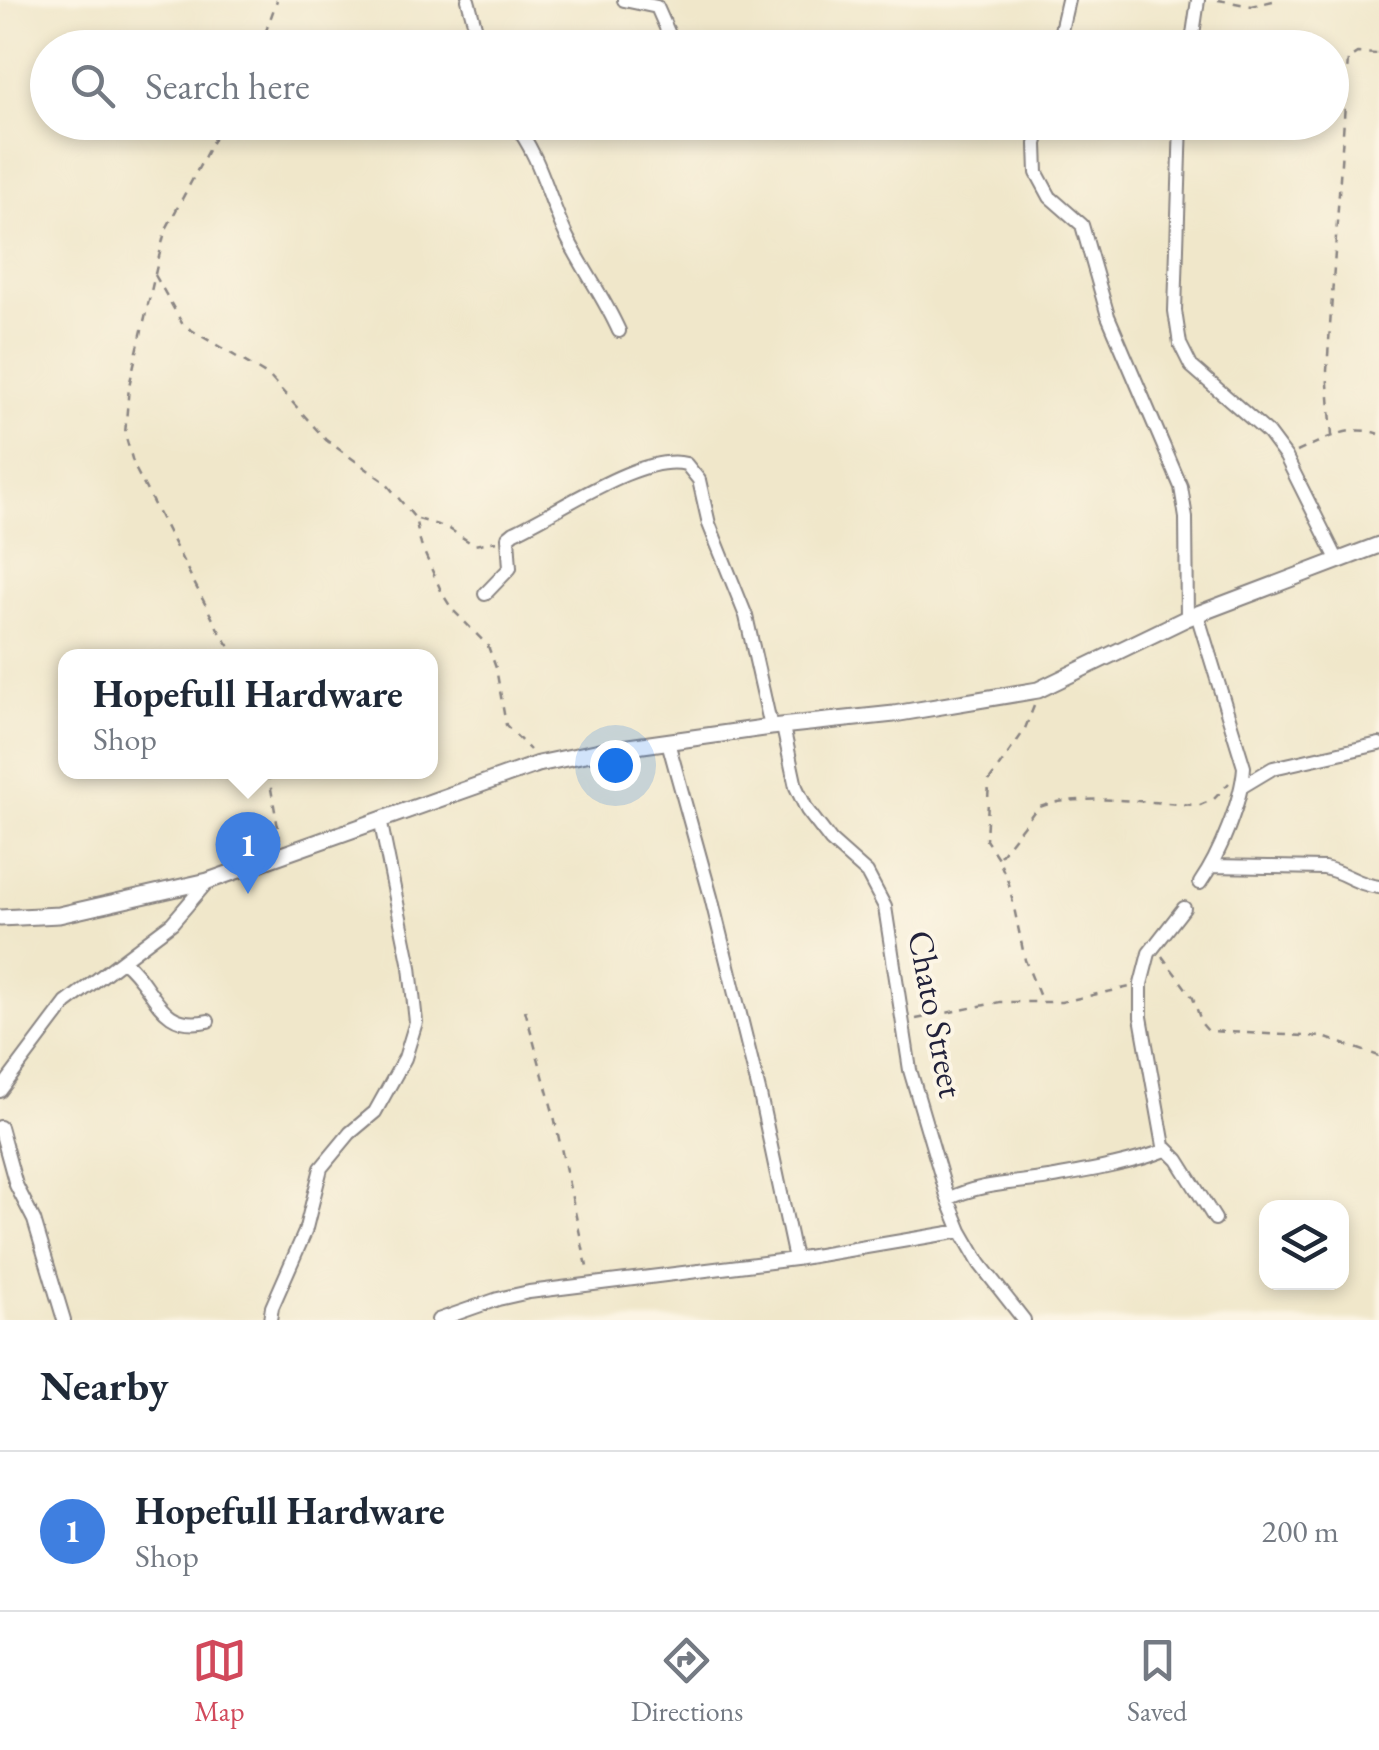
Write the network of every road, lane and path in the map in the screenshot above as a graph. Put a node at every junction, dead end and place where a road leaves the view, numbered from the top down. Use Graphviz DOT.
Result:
graph roads {
  1 [pos="277,0"];
  2 [pos="468,0"];
  3 [pos="624,0"];
  4 [pos="1068,0"];
  5 [pos="1198,0"];
  6 [pos="1218,0"];
  7 [pos="1277,0"];
  8 [pos="266,30"];
  9 [pos="478,30"];
  10 [pos="668,30"];
  11 [pos="1061,30"];
  12 [pos="1194,30"];
  13 [pos="1379,54"];
  14 [pos="1349,58"];
  15 [pos="212,140"];
  16 [pos="527,140"];
  17 [pos="1037,140"];
  18 [pos="1180,140"];
  19 [pos="1343,140"];
  20 [pos="155,274"];
  21 [pos="619,330"];
  22 [pos="1379,434"];
  23 [pos="1332,436"];
  24 [pos="1286,457"];
  25 [pos="416,518"];
  26 [pos="508,538"];
  27 [pos="1379,545"];
  28 [pos="1338,561"];
  29 [pos="485,594"];
  30 [pos="1192,616"];
  31 [pos="231,649"];
  32 [pos="1038,690"];
  33 [pos="777,727"];
  34 [pos="668,742"];
  35 [pos="1379,744"];
  36 [pos="538,764"];
  37 [pos="1244,767"];
  38 [pos="269,779"];
  39 [pos="1243,786"];
  40 [pos="380,819"];
  41 [pos="283,856"];
  42 [pos="998,858"];
  43 [pos="1212,866"];
  44 [pos="208,882"];
  45 [pos="1200,884"];
  46 [pos="1379,885"];
  47 [pos="1184,908"];
  48 [pos="0,918"];
  49 [pos="1156,945"];
  50 [pos="122,961"];
  51 [pos="1141,984"];
  52 [pos="1042,1002"];
  53 [pos="525,1010"];
  54 [pos="208,1021"];
  55 [pos="903,1022"];
  56 [pos="1379,1056"];
  57 [pos="0,1091"];
  58 [pos="0,1127"];
  59 [pos="1166,1150"];
  60 [pos="948,1199"];
  61 [pos="1215,1219"];
  62 [pos="961,1231"];
  63 [pos="795,1258"];
  64 [pos="591,1285"];
  65 [pos="64,1320"];
  66 [pos="270,1320"];
  67 [pos="438,1320"];
  68 [pos="1024,1320"];
  1 -- 8 [label="path"];
  2 -- 9 [label="street"];
  3 -- 10 [label="street"];
  4 -- 11 [label="street"];
  5 -- 12 [label="street"];
  6 -- 7 [label="path"];
  13 -- 14 [label="path"];
  15 -- 20 [label="path"];
  16 -- 21 [label="street"];
  17 -- 30 [label="street"];
  18 -- 24 [label="street"];
  19 -- 23 [label="path"];
  20 -- 25 [label="path"];
  20 -- 31 [label="path"];
  22 -- 23 [label="path"];
  23 -- 24 [label="path"];
  24 -- 28 [label="street"];
  25 -- 26 [label="path"];
  25 -- 36 [label="path"];
  26 -- 29 [label="street"];
  26 -- 33 [label="street, Chato Street"];
  27 -- 28 [label="street"];
  28 -- 30 [label="street"];
  30 -- 32 [label="street"];
  30 -- 37 [label="street"];
  32 -- 33 [label="street"];
  32 -- 42 [label="path"];
  33 -- 34 [label="street"];
  33 -- 55 [label="street, Chato Street"];
  34 -- 36 [label="street"];
  34 -- 63 [label="street"];
  35 -- 39 [label="street"];
  36 -- 40 [label="street"];
  37 -- 39 [label="street"];
  37 -- 42 [label="path"];
  38 -- 41 [label="path"];
  39 -- 43 [label="street"];
  40 -- 41 [label="street"];
  40 -- 66 [label="street"];
  41 -- 44 [label="street"];
  42 -- 52 [label="path"];
  43 -- 45 [label="street"];
  43 -- 46 [label="street"];
  44 -- 48 [label="street"];
  44 -- 50 [label="street"];
  47 -- 49 [label="street"];
  49 -- 51 [label="street"];
  49 -- 56 [label="path"];
  50 -- 54 [label="street"];
  50 -- 57 [label="street"];
  51 -- 52 [label="path"];
  51 -- 59 [label="street"];
  52 -- 55 [label="path"];
  53 -- 64 [label="path"];
  55 -- 60 [label="street, Chato Street"];
  58 -- 65 [label="street"];
  59 -- 60 [label="street"];
  59 -- 61 [label="street"];
  60 -- 62 [label="street, Chato Street"];
  62 -- 63 [label="street"];
  62 -- 68 [label="street, Chato Street"];
  63 -- 64 [label="street"];
  64 -- 67 [label="street"];
}
